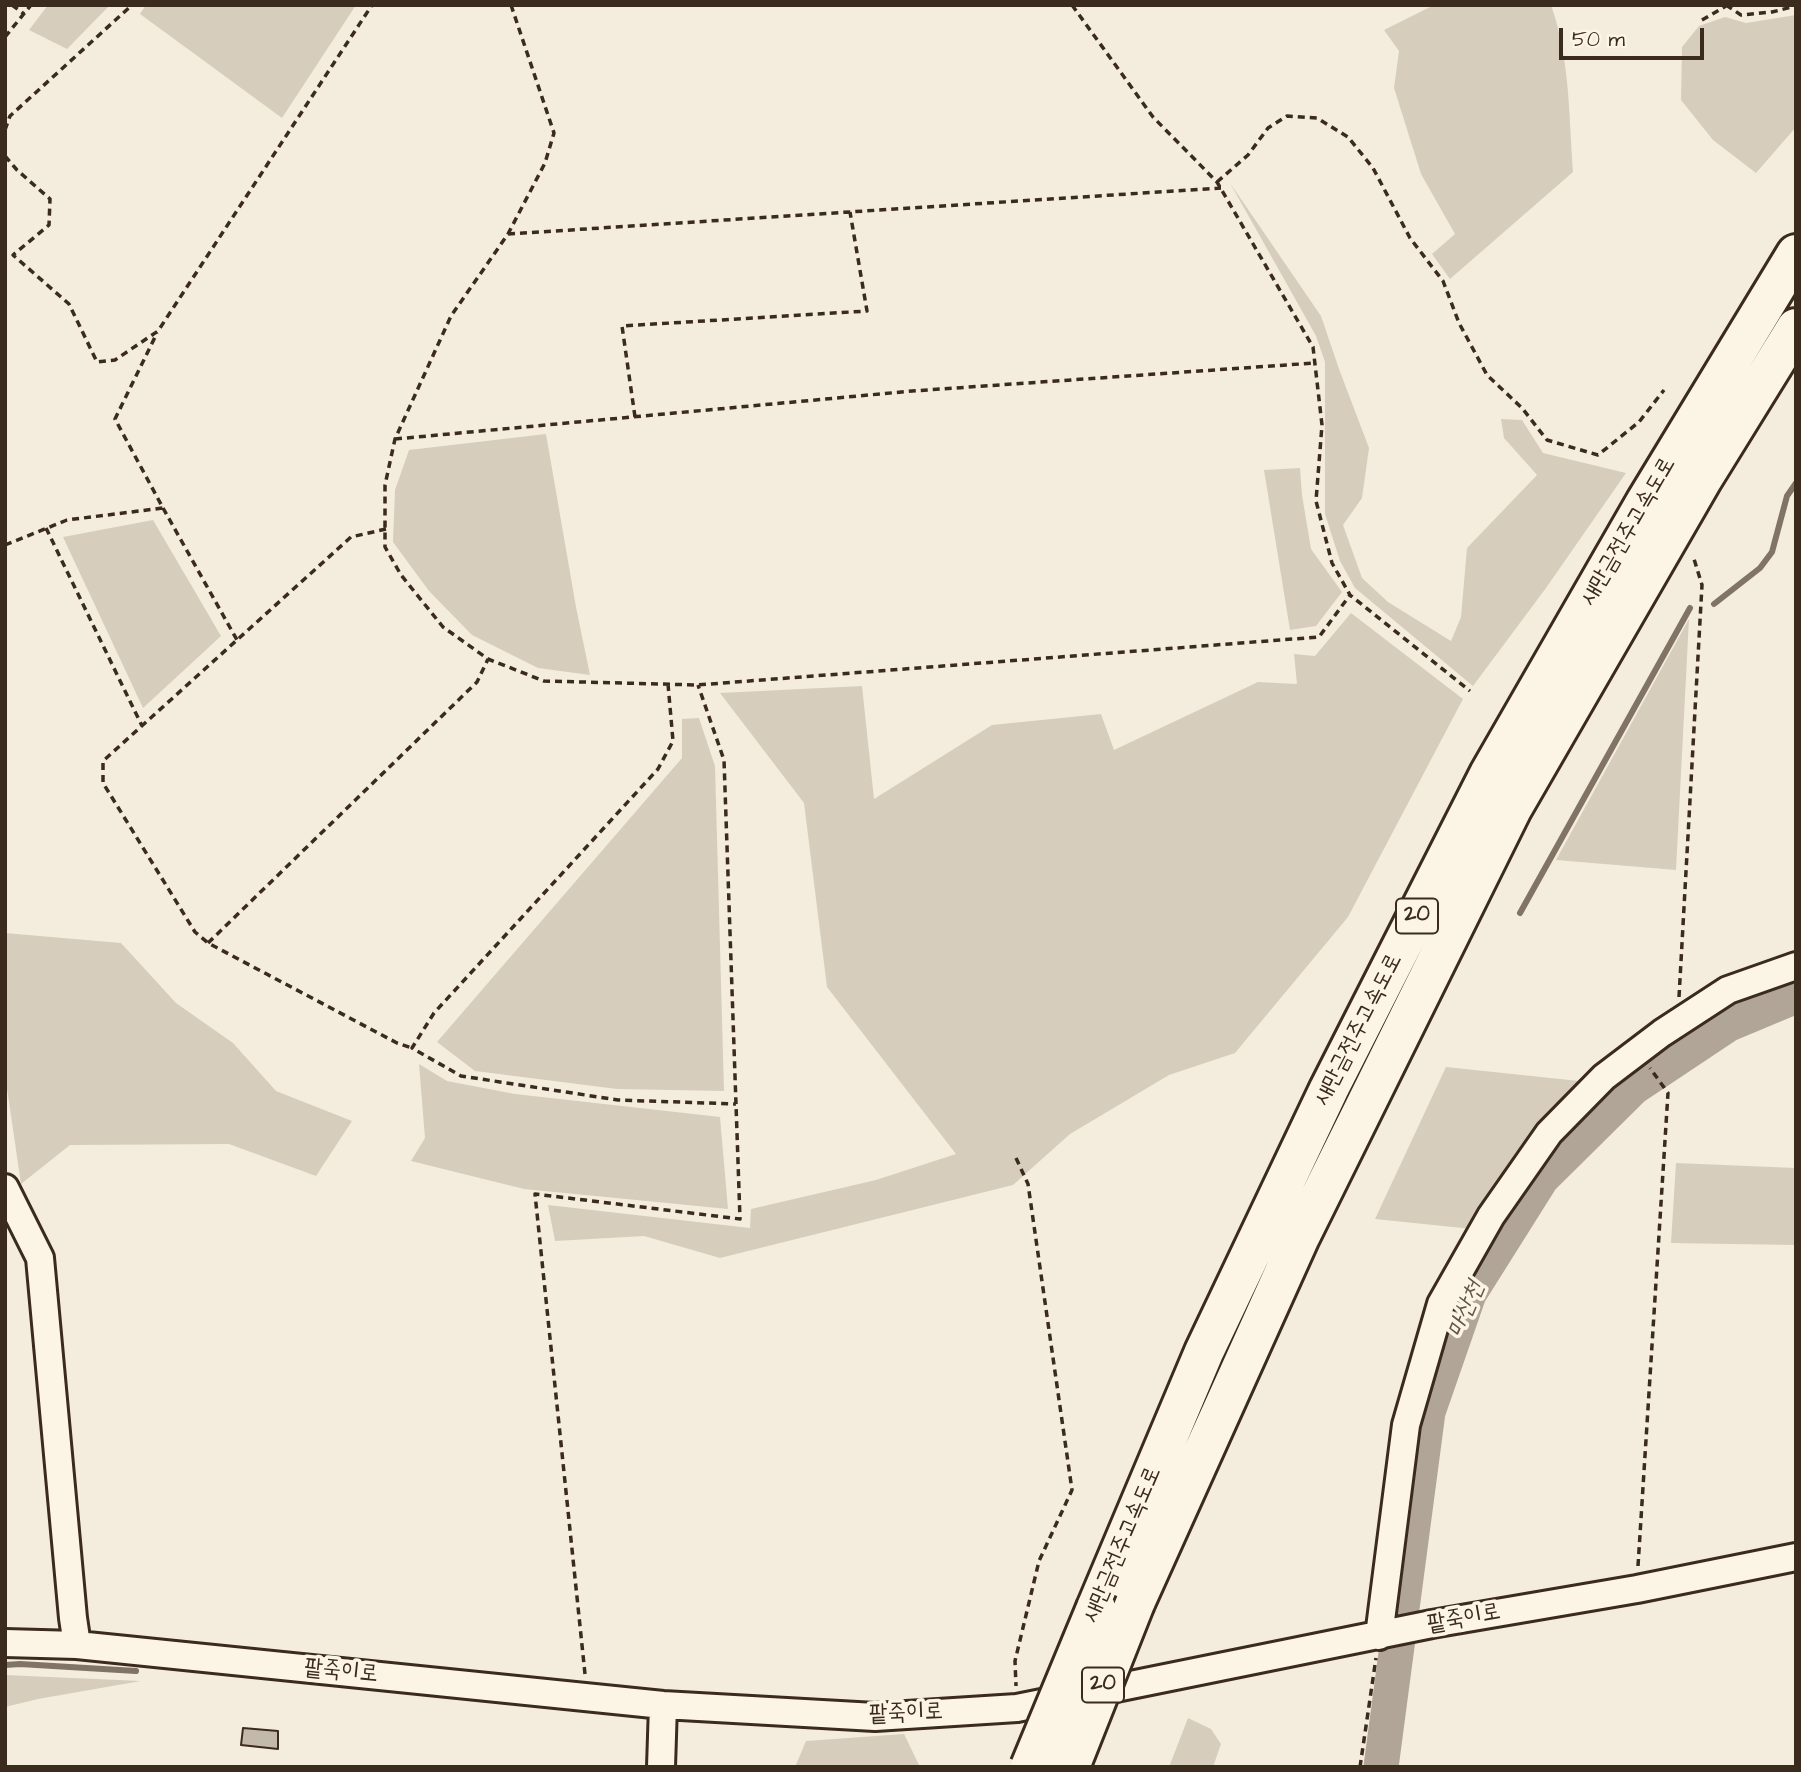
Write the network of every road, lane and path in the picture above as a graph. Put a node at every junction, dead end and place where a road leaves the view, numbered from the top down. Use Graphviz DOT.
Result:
graph roads {
  1 [pos="12,5"];
  2 [pos="31,5"];
  3 [pos="132,5"];
  4 [pos="372,5"];
  5 [pos="511,5"];
  6 [pos="1072,5"];
  7 [pos="1726,5"];
  8 [pos="1796,6"];
  9 [pos="24,14"];
  10 [pos="1702,20"];
  11 [pos="5,37"];
  12 [pos="5,130"];
  13 [pos="5,156"];
  14 [pos="1217,182"];
  15 [pos="1220,188"];
  16 [pos="850,212"];
  17 [pos="508,234"];
  18 [pos="1796,254"];
  19 [pos="1796,328"];
  20 [pos="158,331"];
  21 [pos="1315,363"];
  22 [pos="1664,390"];
  23 [pos="635,417"];
  24 [pos="395,439"];
  25 [pos="163,508"];
  26 [pos="46,528"];
  27 [pos="386,529"];
  28 [pos="5,545"];
  29 [pos="1694,559"];
  30 [pos="1350,595"];
  31 [pos="237,639"];
  32 [pos="488,659"];
  33 [pos="668,684"];
  34 [pos="697,685"];
  35 [pos="1470,691"];
  36 [pos="142,726"];
  37 [pos="208,943"];
  38 [pos="1796,966"];
  39 [pos="1677,1023"];
  40 [pos="412,1048"];
  41 [pos="1638,1050"];
  42 [pos="736,1104"];
  43 [pos="1016,1158"];
  44 [pos="5,1188"];
  45 [pos="1796,1557"];
  46 [pos="1637,1589"];
  47 [pos="1382,1635"];
  48 [pos="5,1643"];
  49 [pos="77,1645"];
  50 [pos="587,1697"];
  51 [pos="663,1705"];
  52 [pos="1017,1708"];
  53 [pos="661,1767"];
  54 [pos="1030,1767"];
  55 [pos="1070,1767"];
  56 [pos="1360,1767"];
  1 -- 9 [label="path"];
  2 -- 9 [label="path"];
  3 -- 12 [label="path"];
  4 -- 20 [label="path"];
  5 -- 17 [label="path"];
  6 -- 14 [label="path"];
  7 -- 8 [label="path"];
  7 -- 10 [label="path"];
  9 -- 11 [label="path"];
  13 -- 20 [label="path"];
  14 -- 15 [label="path"];
  14 -- 22 [label="path"];
  15 -- 16 [label="path"];
  15 -- 21 [label="path"];
  16 -- 17 [label="path"];
  16 -- 23 [label="path"];
  17 -- 24 [label="path"];
  18 -- 54 [label="highway, 새만금전주고속도로 / 20, bridge"];
  19 -- 55 [label="highway, 새만금전주고속도로 / 20, bridge"];
  20 -- 25 [label="path"];
  21 -- 23 [label="path"];
  21 -- 30 [label="path"];
  23 -- 24 [label="path"];
  24 -- 27 [label="path"];
  25 -- 26 [label="path"];
  25 -- 31 [label="path"];
  26 -- 28 [label="path"];
  26 -- 36 [label="path"];
  27 -- 31 [label="path"];
  27 -- 32 [label="path"];
  29 -- 39 [label="path"];
  30 -- 34 [label="path"];
  30 -- 35 [label="path"];
  31 -- 36 [label="path"];
  32 -- 33 [label="path"];
  32 -- 37 [label="path"];
  33 -- 34 [label="path"];
  33 -- 40 [label="path"];
  34 -- 42 [label="path"];
  36 -- 37 [label="path"];
  37 -- 40 [label="path"];
  38 -- 39 [label="street"];
  39 -- 41 [label="street"];
  40 -- 42 [label="path"];
  41 -- 46 [label="path"];
  41 -- 47 [label="street"];
  42 -- 50 [label="path"];
  43 -- 52 [label="path"];
  44 -- 49 [label="street"];
  45 -- 46 [label="street, 팥죽이로"];
  46 -- 47 [label="street, 팥죽이로"];
  47 -- 52 [label="street, 팥죽이로"];
  47 -- 56 [label="path"];
  48 -- 49 [label="street, 팥죽이로"];
  49 -- 50 [label="street, 팥죽이로"];
  50 -- 51 [label="street, 팥죽이로"];
  51 -- 52 [label="street, 팥죽이로"];
  51 -- 53 [label="street"];
}
